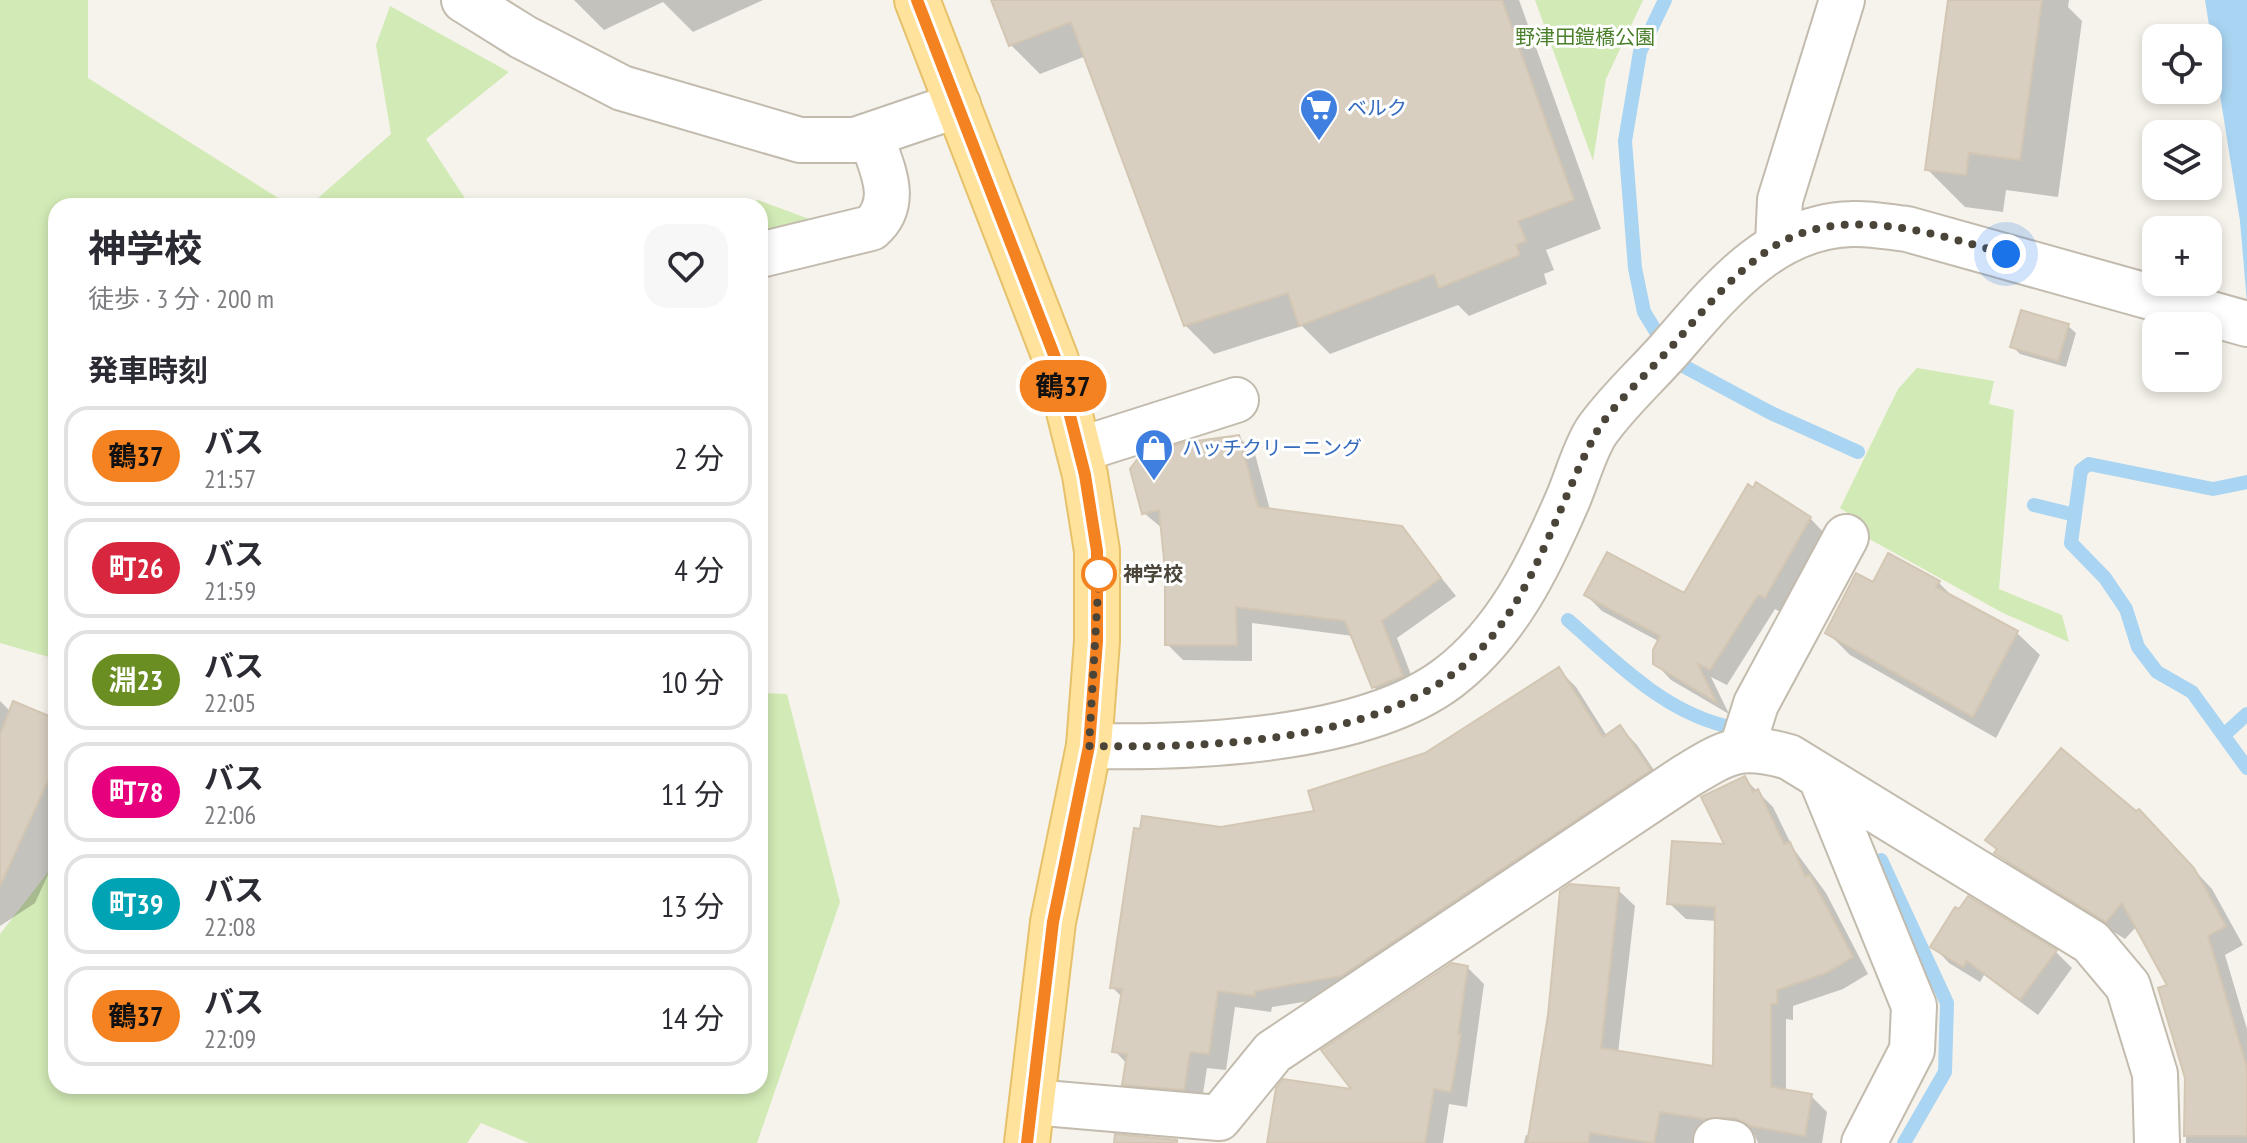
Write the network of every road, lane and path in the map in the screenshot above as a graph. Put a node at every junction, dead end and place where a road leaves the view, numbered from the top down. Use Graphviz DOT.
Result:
graph roads {
  1 [pos="464,0"];
  2 [pos="917,0"];
  3 [pos="1842,0"];
  4 [pos="958,105"];
  5 [pos="871,136"];
  6 [pos="1773,247"];
  7 [pos="768,253"];
  8 [pos="2247,324"];
  9 [pos="1236,400"];
  10 [pos="1079,450"];
  11 [pos="1846,537"];
  12 [pos="1089,746"];
  13 [pos="1742,748"];
  14 [pos="1821,778"];
  15 [pos="1030,1123"];
  16 [pos="1864,1143"];
  17 [pos="2157,1143"];
  1 -- 5 [label="street"];
  2 -- 4 [label="main road"];
  3 -- 6 [label="street"];
  4 -- 5 [label="street"];
  4 -- 10 [label="main road"];
  5 -- 7 [label="street"];
  6 -- 8 [label="street"];
  6 -- 12 [label="street"];
  9 -- 10 [label="street"];
  10 -- 12 [label="main road"];
  11 -- 13 [label="street"];
  12 -- 15 [label="main road"];
  13 -- 14 [label="street"];
  13 -- 15 [label="street"];
  14 -- 16 [label="street"];
  14 -- 17 [label="street"];
}
